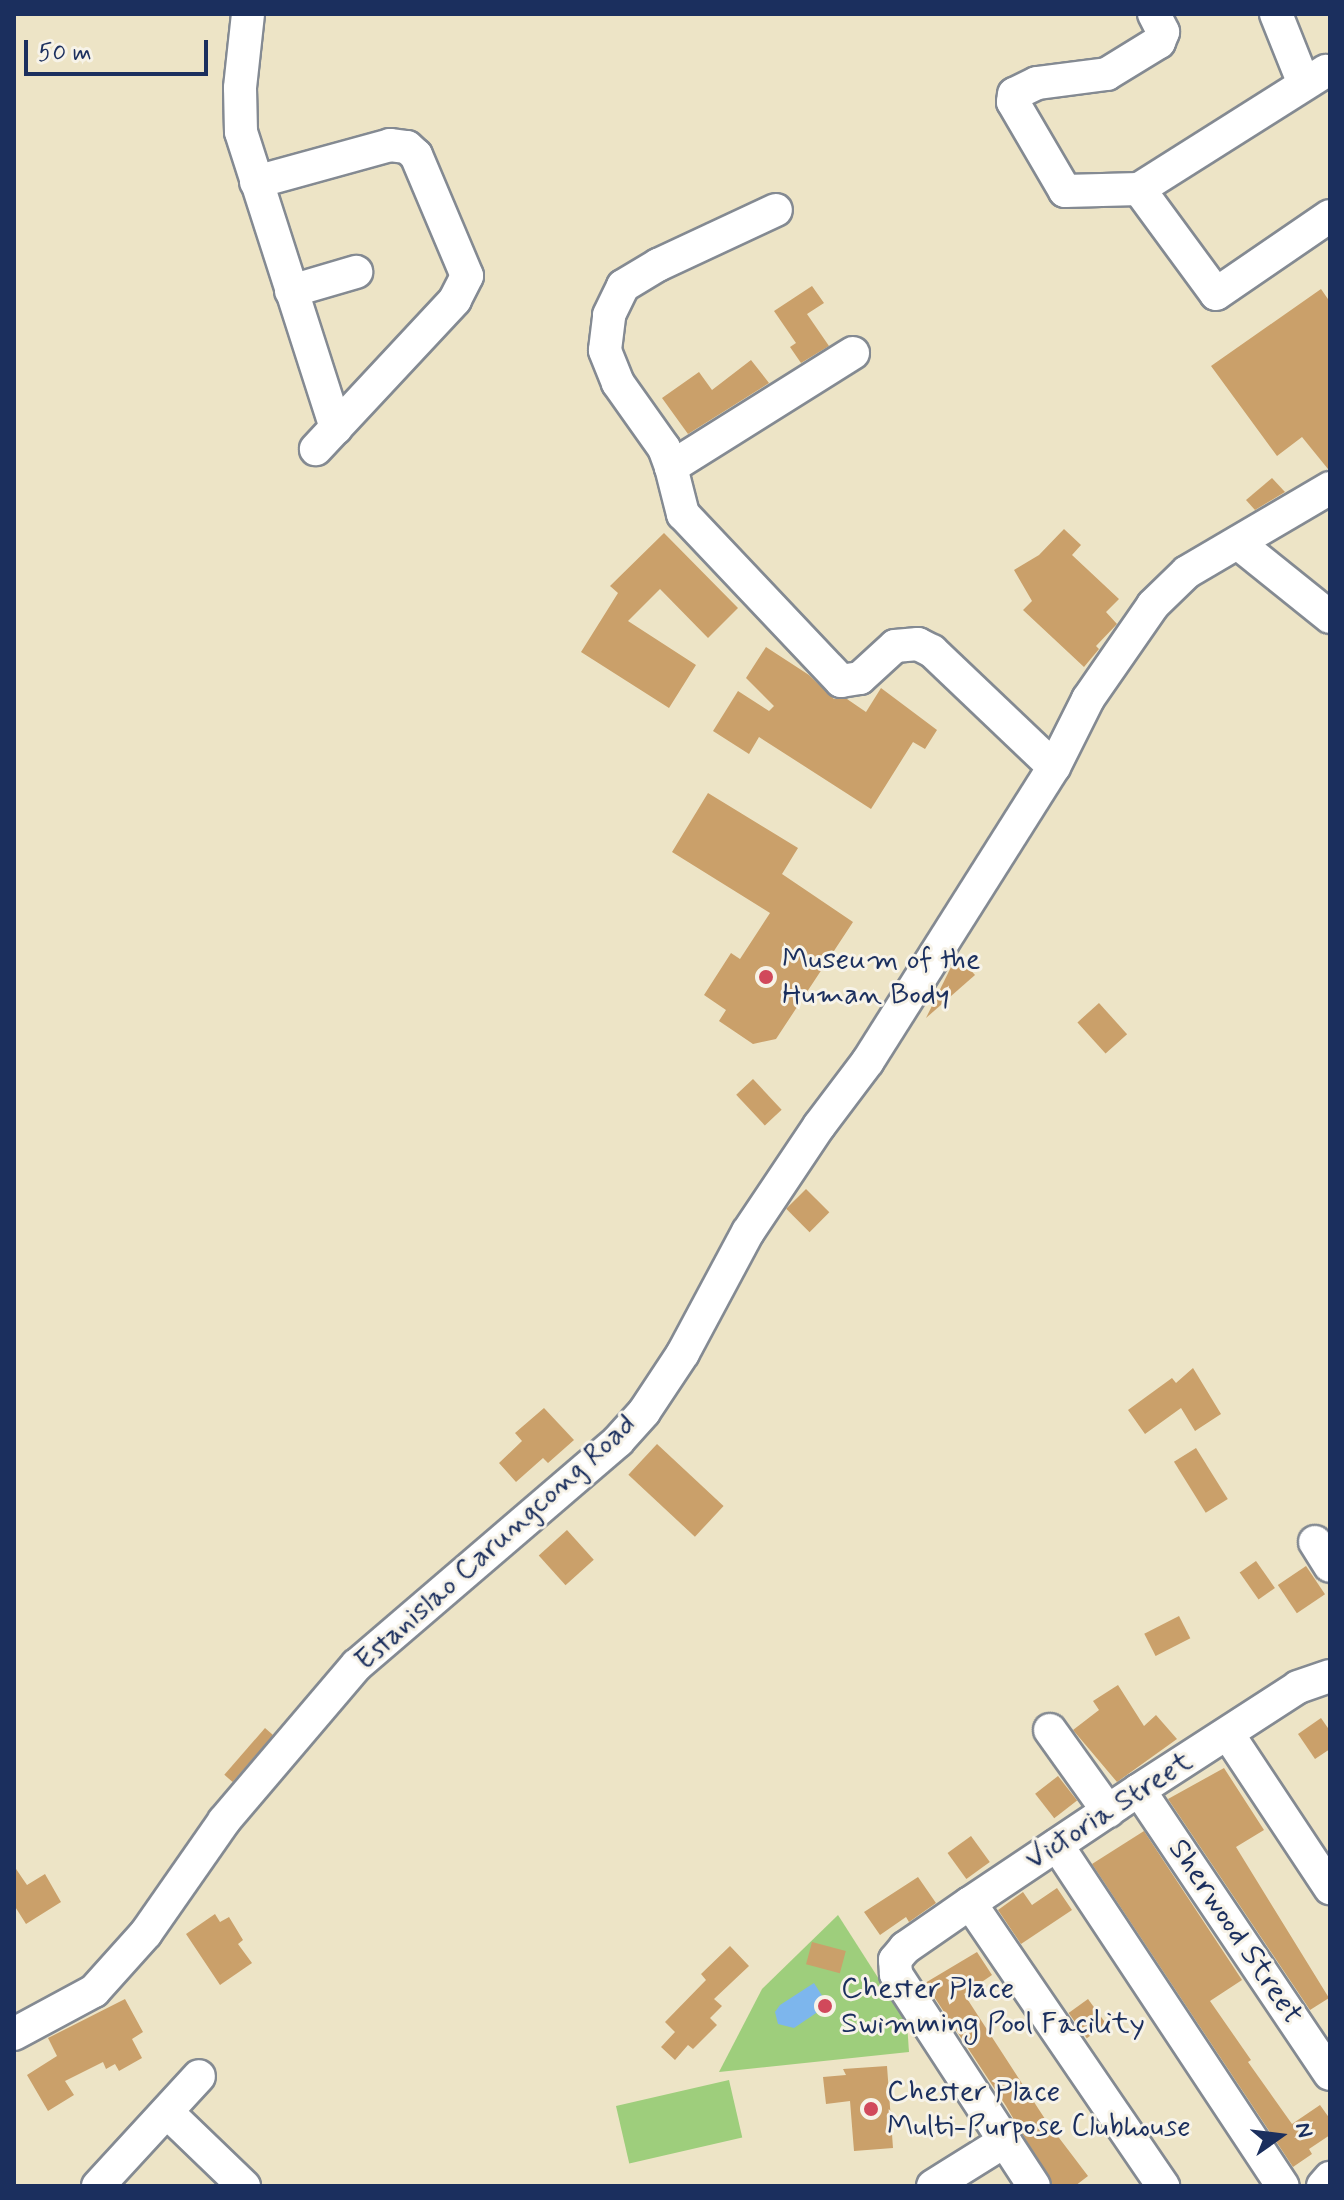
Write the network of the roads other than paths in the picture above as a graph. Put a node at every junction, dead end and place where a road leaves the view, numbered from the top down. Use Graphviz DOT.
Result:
graph roads {
  1 [pos="248,14"];
  2 [pos="1154,14"];
  3 [pos="1276,14"];
  4 [pos="256,182"];
  5 [pos="1139,189"];
  6 [pos="776,210"];
  7 [pos="1330,216"];
  8 [pos="356,272"];
  9 [pos="291,291"];
  10 [pos="853,353"];
  11 [pos="671,467"];
  12 [pos="1330,488"];
  13 [pos="1238,543"];
  14 [pos="1330,617"];
  15 [pos="1054,767"];
  16 [pos="1326,1686"];
  17 [pos="1050,1730"];
  18 [pos="1228,1734"];
  19 [pos="1139,1790"];
  20 [pos="1108,1811"];
  21 [pos="1057,1845"];
  22 [pos="1330,1888"];
  23 [pos="970,1903"];
  24 [pos="14,2034"];
  25 [pos="1330,2074"];
  26 [pos="199,2076"];
  27 [pos="167,2112"];
  28 [pos="1005,2141"];
  29 [pos="1330,2178"];
  30 [pos="101,2185"];
  31 [pos="244,2186"];
  32 [pos="933,2186"];
  33 [pos="1034,2186"];
  34 [pos="1163,2186"];
  35 [pos="1283,2186"];
  36 [pos="1323,2186"];
  1 -- 4 [label="street"];
  2 -- 5 [label="street"];
  3 -- 5 [label="street"];
  4 -- 9 [label="street"];
  4 -- 9 [label="street"];
  5 -- 7 [label="street"];
  6 -- 11 [label="street"];
  8 -- 9 [label="street"];
  10 -- 11 [label="street"];
  11 -- 15 [label="street"];
  12 -- 13 [label="street, Estanislao Carungcong Road"];
  13 -- 14 [label="street"];
  13 -- 15 [label="street, Estanislao Carungcong Road"];
  15 -- 24 [label="street, Estanislao Carungcong Road"];
  16 -- 18 [label="street, Victoria Street"];
  17 -- 20 [label="street"];
  18 -- 19 [label="street, Victoria Street"];
  18 -- 22 [label="street"];
  19 -- 20 [label="street, Victoria Street"];
  19 -- 25 [label="street, Sherwood Street"];
  20 -- 21 [label="street, Victoria Street"];
  21 -- 23 [label="street, Victoria Street"];
  21 -- 35 [label="street"];
  23 -- 28 [label="street, Victoria Street"];
  23 -- 34 [label="street"];
  26 -- 27 [label="street"];
  27 -- 30 [label="street"];
  27 -- 31 [label="street"];
  28 -- 32 [label="street"];
  28 -- 33 [label="street"];
  29 -- 36 [label="street"];
}
